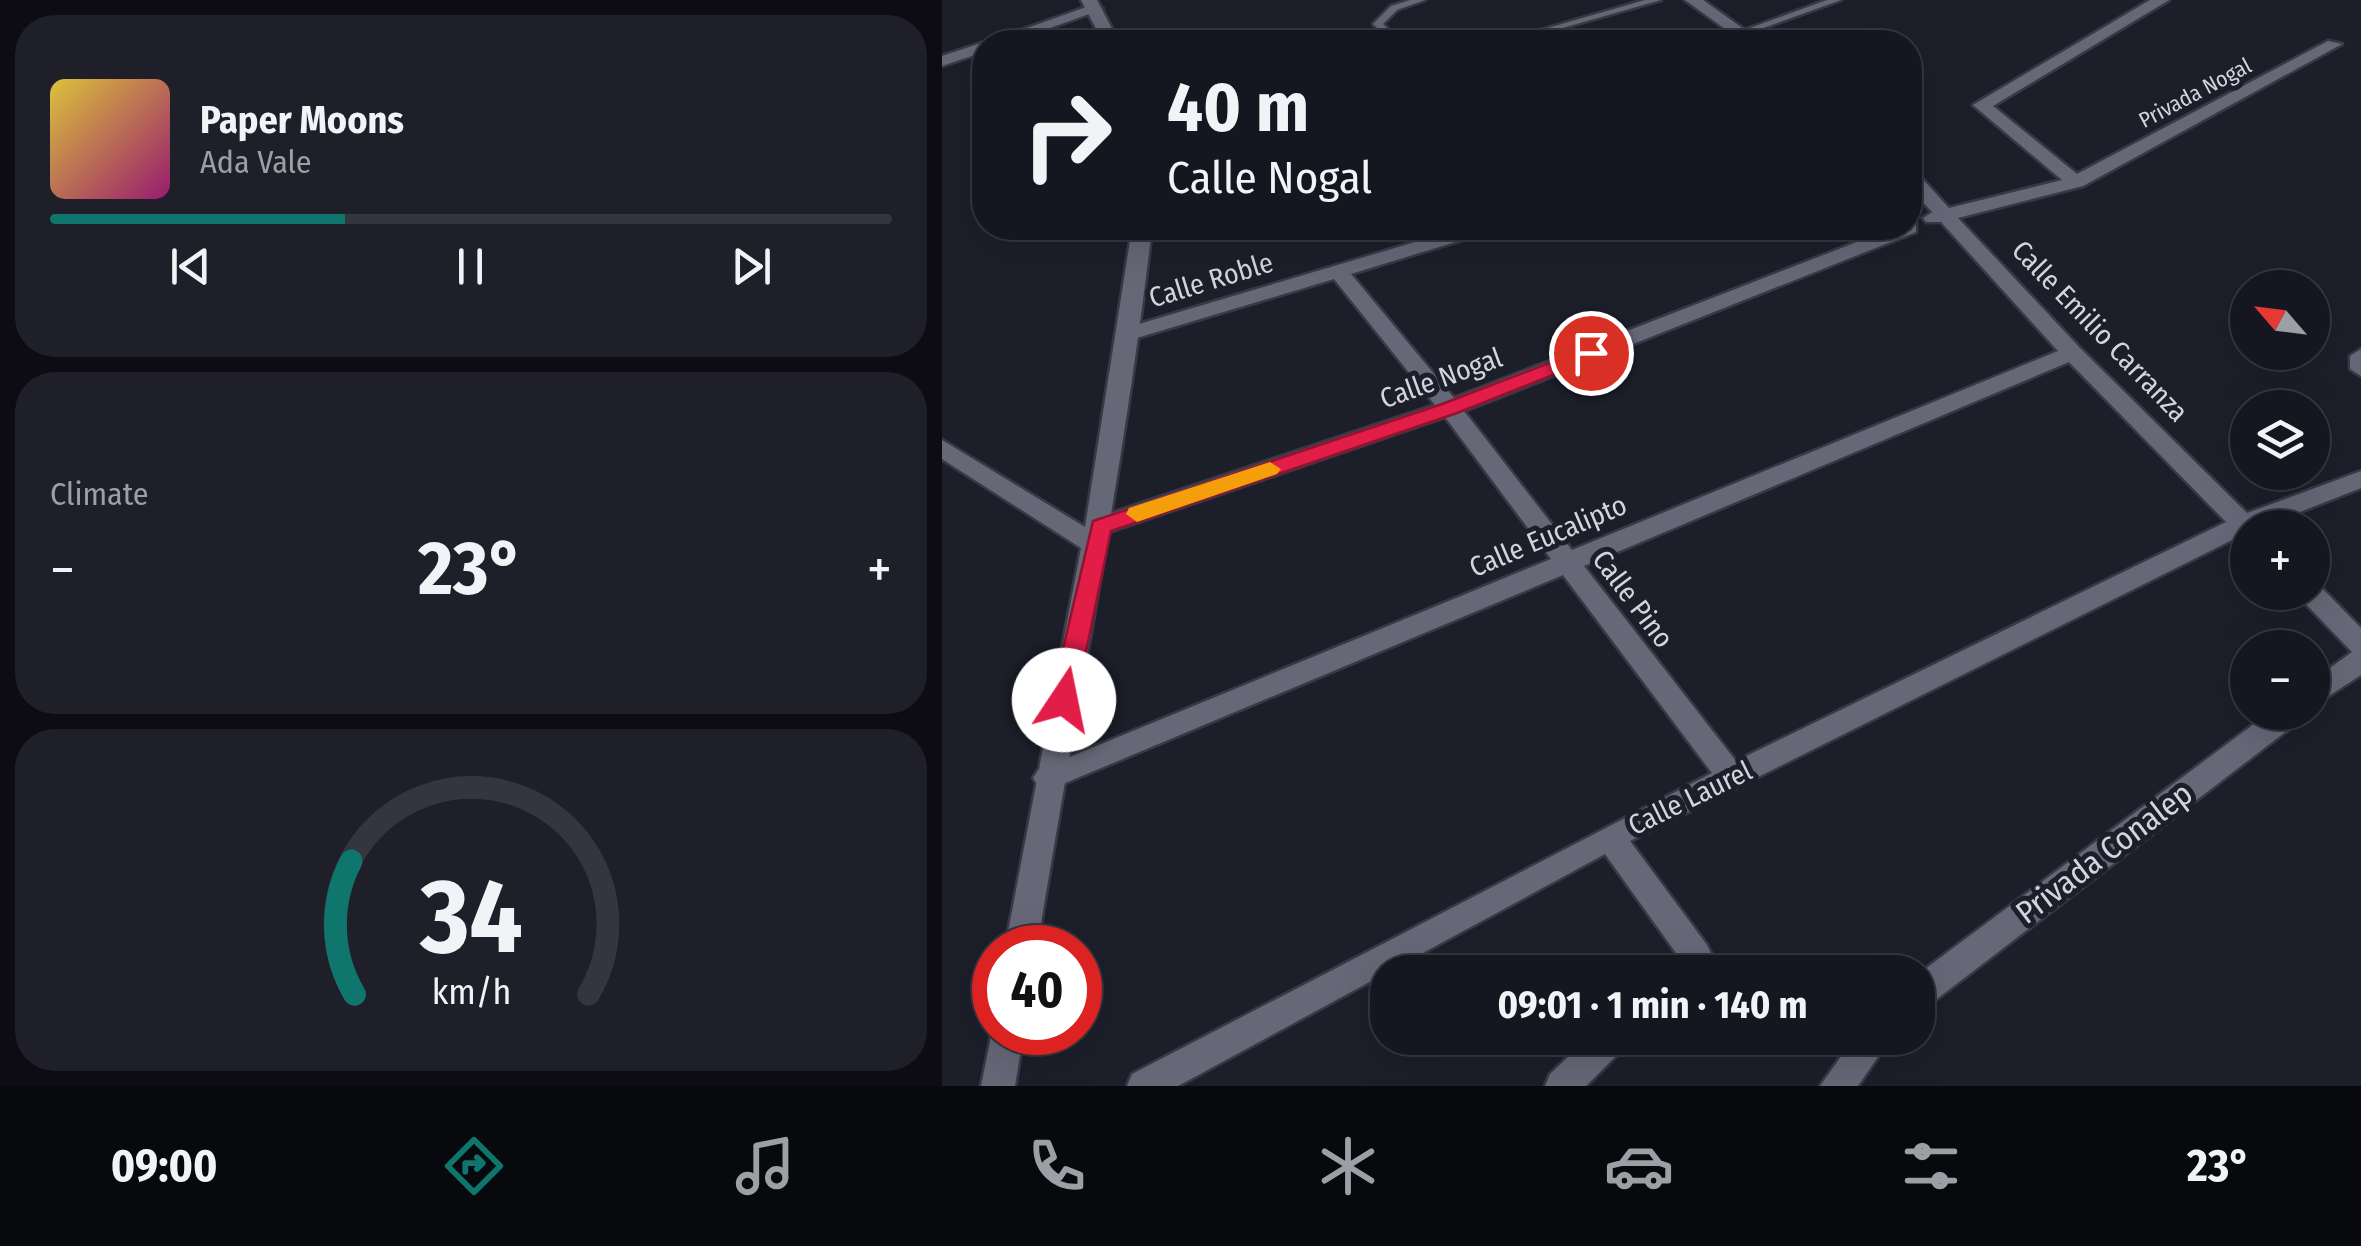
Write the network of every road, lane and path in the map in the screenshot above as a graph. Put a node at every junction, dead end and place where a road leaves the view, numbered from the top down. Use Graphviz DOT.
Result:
graph roads {
  1 [pos="1420,0"];
  2 [pos="1656,0"];
  3 [pos="1694,0"];
  4 [pos="1836,0"];
  5 [pos="2161,0"];
  6 [pos="1092,5"];
  7 [pos="1027,30"];
  8 [pos="1105,30"];
  9 [pos="1384,30"];
  10 [pos="1547,30"];
  11 [pos="1737,30"];
  12 [pos="1767,30"];
  13 [pos="2334,44"];
  14 [pos="972,50"];
  15 [pos="942,61"];
  16 [pos="2076,182"];
  17 [pos="1922,190"];
  18 [pos="1944,214"];
  19 [pos="1922,222"];
  20 [pos="1141,240"];
  21 [pos="1441,240"];
  22 [pos="1876,240"];
  23 [pos="1337,270"];
  24 [pos="1130,334"];
  25 [pos="2072,353"];
  26 [pos="2360,356"];
  27 [pos="2360,369"];
  28 [pos="1450,408"];
  29 [pos="942,448"];
  30 [pos="2360,479"];
  31 [pos="2284,510"];
  32 [pos="2230,511"];
  33 [pos="2230,533"];
  34 [pos="1098,536"];
  35 [pos="1566,560"];
  36 [pos="2327,610"];
  37 [pos="2360,645"];
  38 [pos="2360,660"];
  39 [pos="2330,682"];
  40 [pos="2267,730"];
  41 [pos="1048,778"];
  42 [pos="1732,778"];
  43 [pos="1610,837"];
  44 [pos="1024,925"];
  45 [pos="1696,955"];
  46 [pos="1935,980"];
  47 [pos="1003,1055"];
  48 [pos="1594,1055"];
  49 [pos="1861,1055"];
  50 [pos="998,1086"];
  51 [pos="1144,1086"];
  52 [pos="1562,1086"];
  53 [pos="1837,1086"];
  1 -- 9 [label="lane"];
  2 -- 10 [label="lane"];
  3 -- 11 [label="street"];
  4 -- 12 [label="lane"];
  5 -- 16 [label="street"];
  6 -- 7 [label="street"];
  6 -- 8 [label="street"];
  13 -- 16 [label="street, Privada Nogal"];
  14 -- 15 [label="street"];
  16 -- 18 [label="street, Privada Nogal"];
  17 -- 18 [label="street, Calle Emilio Carranza"];
  18 -- 19 [label="street, Calle Nogal"];
  18 -- 25 [label="street, Calle Emilio Carranza"];
  20 -- 24 [label="street"];
  21 -- 23 [label="street, Calle Roble"];
  22 -- 28 [label="street, Calle Nogal"];
  23 -- 24 [label="street, Calle Roble"];
  23 -- 28 [label="street, Calle Pino"];
  24 -- 34 [label="street"];
  25 -- 32 [label="street, Calle Emilio Carranza"];
  25 -- 35 [label="street, Calle Eucalipto"];
  26 -- 27 [label="street"];
  28 -- 34 [label="street, Calle Nogal"];
  28 -- 35 [label="street, Calle Pino"];
  29 -- 34 [label="street"];
  30 -- 31 [label="street, Calle Laurel"];
  33 -- 42 [label="street, Calle Laurel"];
  34 -- 41 [label="street"];
  35 -- 41 [label="street, Calle Eucalipto"];
  35 -- 42 [label="street, Calle Pino"];
  36 -- 37 [label="street"];
  38 -- 39 [label="street"];
  40 -- 46 [label="street, Privada Conalep"];
  41 -- 44 [label="street"];
  42 -- 43 [label="street, Calle Laurel"];
  43 -- 45 [label="street"];
  43 -- 51 [label="street, Calle Laurel"];
  47 -- 50 [label="street"];
  48 -- 52 [label="street"];
  49 -- 53 [label="street"];
}
